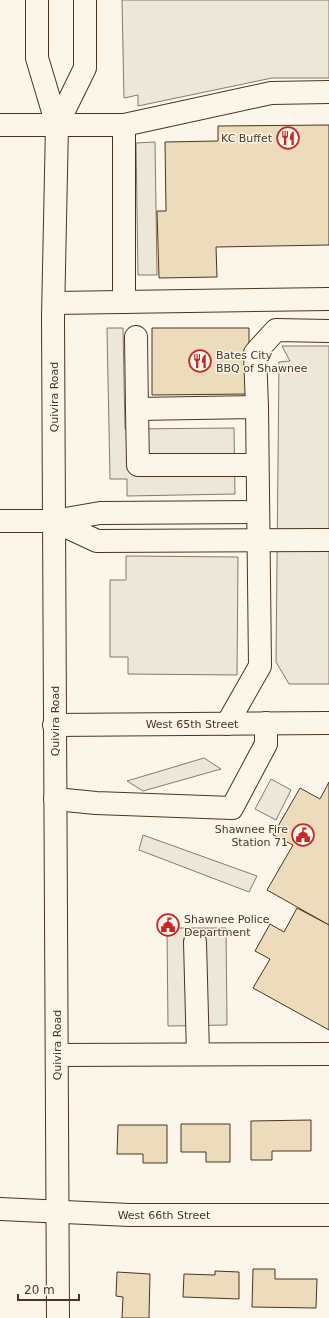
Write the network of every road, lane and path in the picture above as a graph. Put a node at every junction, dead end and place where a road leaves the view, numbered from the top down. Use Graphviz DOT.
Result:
graph roads {
  1 [pos="37,0"];
  2 [pos="85,0"];
  3 [pos="329,92"];
  4 [pos="0,125"];
  5 [pos="57,125"];
  6 [pos="124,125"];
  7 [pos="329,299"];
  8 [pos="124,302"];
  9 [pos="54,303"];
  10 [pos="329,330"];
  11 [pos="136,337"];
  12 [pos="256,407"];
  13 [pos="137,408"];
  14 [pos="257,465"];
  15 [pos="258,512"];
  16 [pos="0,521"];
  17 [pos="54,521"];
  18 [pos="329,540"];
  19 [pos="258,541"];
  20 [pos="266,723"];
  21 [pos="329,723"];
  22 [pos="227,724"];
  23 [pos="54,725"];
  24 [pos="55,799"];
  25 [pos="195,942"];
  26 [pos="198,1054"];
  27 [pos="329,1054"];
  28 [pos="57,1055"];
  29 [pos="0,1209"];
  30 [pos="58,1212"];
  31 [pos="329,1215"];
  32 [pos="58,1318"];
  1 -- 5 [label="main road, Quivira Road"];
  2 -- 5 [label="main road, Quivira Road"];
  3 -- 6 [label="main road"];
  4 -- 5 [label="main road"];
  5 -- 6 [label="main road"];
  5 -- 9 [label="main road, Quivira Road"];
  6 -- 8 [label="main road"];
  7 -- 8 [label="main road"];
  8 -- 9 [label="main road"];
  9 -- 17 [label="main road, Quivira Road"];
  10 -- 12 [label="main road"];
  11 -- 13 [label="main road"];
  12 -- 13 [label="main road"];
  12 -- 14 [label="main road"];
  13 -- 14 [label="main road"];
  14 -- 15 [label="main road"];
  15 -- 17 [label="main road"];
  15 -- 19 [label="main road"];
  16 -- 17 [label="main road"];
  17 -- 19 [label="main road"];
  17 -- 23 [label="main road, Quivira Road"];
  18 -- 19 [label="main road"];
  19 -- 22 [label="main road"];
  20 -- 21 [label="main road, West 65th Street"];
  20 -- 22 [label="main road, West 65th Street"];
  20 -- 24 [label="main road"];
  22 -- 23 [label="main road, West 65th Street"];
  23 -- 24 [label="main road, Quivira Road"];
  24 -- 28 [label="main road, Quivira Road"];
  25 -- 26 [label="main road"];
  26 -- 27 [label="main road"];
  26 -- 28 [label="main road"];
  28 -- 30 [label="main road, Quivira Road"];
  29 -- 30 [label="main road, West 66th Street"];
  30 -- 31 [label="main road, West 66th Street"];
  30 -- 32 [label="main road, Quivira Road"];
}
